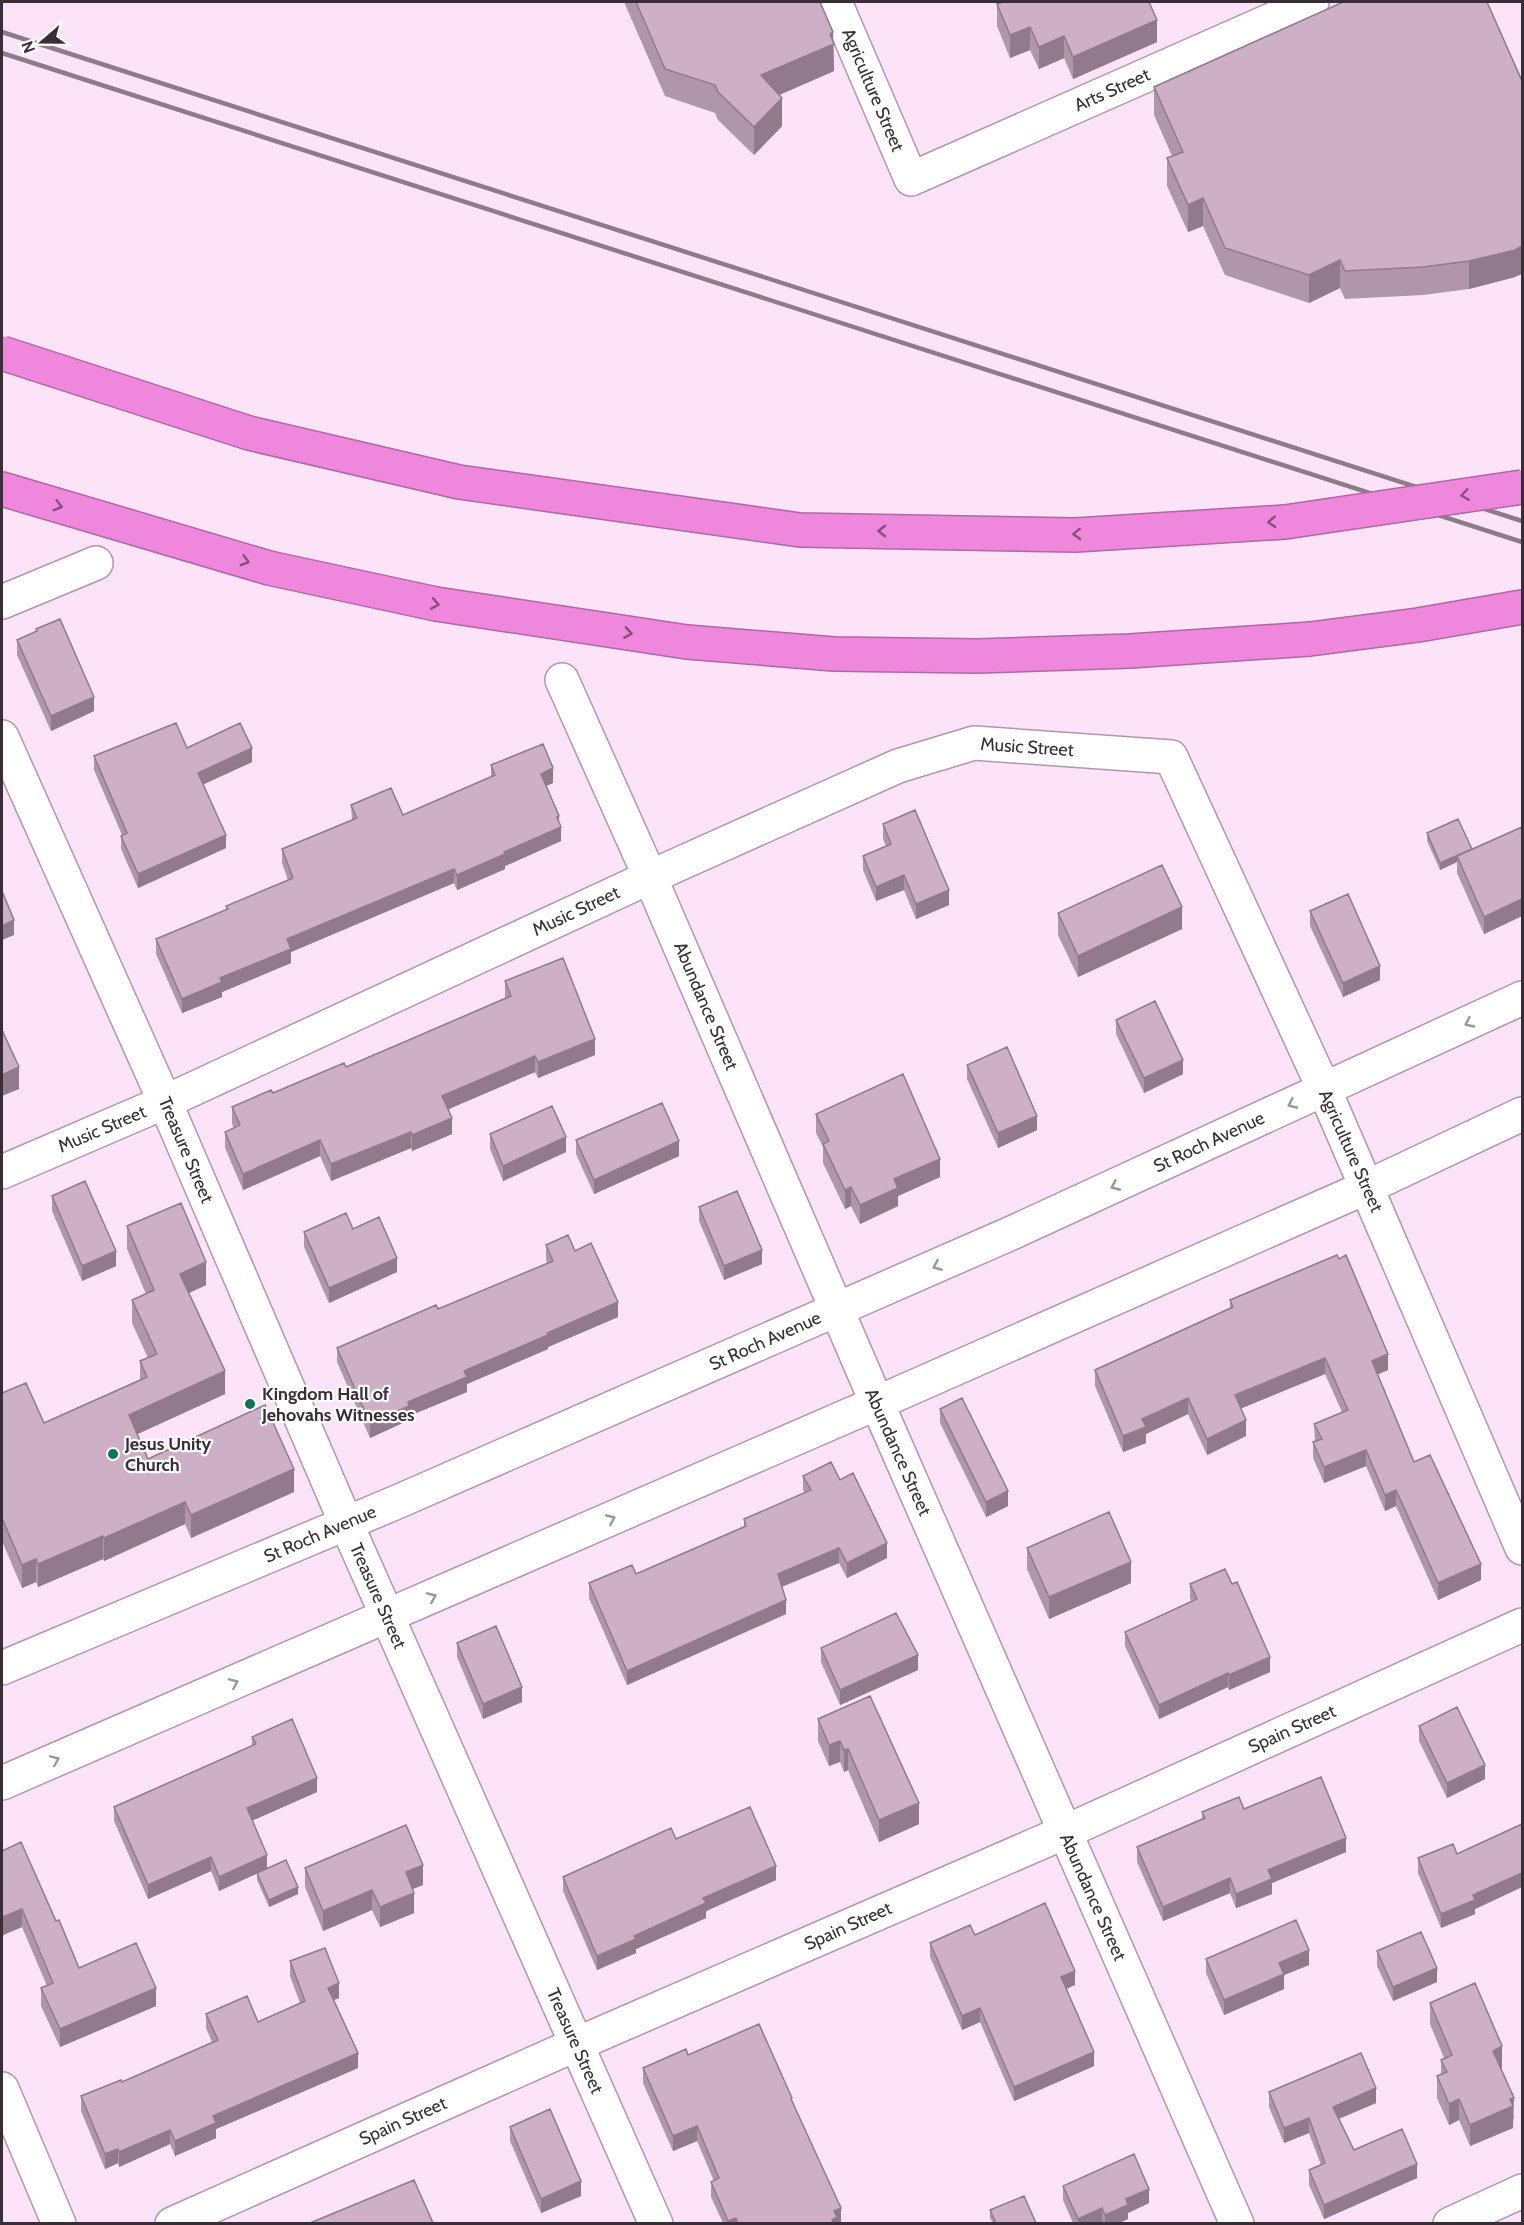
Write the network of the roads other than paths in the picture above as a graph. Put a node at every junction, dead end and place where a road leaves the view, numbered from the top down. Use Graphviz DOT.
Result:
graph roads {
  1 [pos="835,2"];
  2 [pos="1312,2"];
  3 [pos="911,179"];
  4 [pos="2,353"];
  5 [pos="1522,487"];
  6 [pos="2,489"];
  7 [pos="96,562"];
  8 [pos="2,602"];
  9 [pos="1522,607"];
  10 [pos="562,680"];
  11 [pos="2,737"];
  12 [pos="1172,757"];
  13 [pos="650,877"];
  14 [pos="1522,998"];
  15 [pos="1324,1089"];
  16 [pos="165,1102"];
  17 [pos="1522,1114"];
  18 [pos="2,1172"];
  19 [pos="1367,1187"];
  20 [pos="837,1310"];
  21 [pos="877,1403"];
  22 [pos="346,1523"];
  23 [pos="1522,1548"];
  24 [pos="387,1616"];
  25 [pos="1522,1625"];
  26 [pos="2,1668"];
  27 [pos="2,1783"];
  28 [pos="1065,1832"];
  29 [pos="577,2044"];
  30 [pos="2,2089"];
  31 [pos="1522,2191"];
  32 [pos="59,2223"];
  33 [pos="172,2223"];
  34 [pos="656,2223"];
  35 [pos="1236,2223"];
  36 [pos="1450,2223"];
  1 -- 3 [label="street, Agriculture Street"];
  2 -- 3 [label="street, Arts Street"];
  5 -- 4 [label="highway, one-way, bridge"];
  6 -- 9 [label="highway, one-way"];
  7 -- 8 [label="street"];
  10 -- 13 [label="street, Abundance Street"];
  11 -- 16 [label="street, Treasure Street"];
  12 -- 13 [label="street, Music Street"];
  12 -- 15 [label="street, Agriculture Street"];
  13 -- 16 [label="street, Music Street"];
  13 -- 20 [label="street, Abundance Street"];
  14 -- 15 [label="street, St Roch Avenue, one-way"];
  15 -- 19 [label="street, Agriculture Street"];
  15 -- 20 [label="street, St Roch Avenue, one-way"];
  16 -- 18 [label="street, Music Street"];
  16 -- 22 [label="street, Treasure Street"];
  17 -- 19 [label="street"];
  19 -- 21 [label="street"];
  19 -- 23 [label="street, Agriculture Street"];
  20 -- 21 [label="street, Abundance Street"];
  20 -- 22 [label="street, St Roch Avenue"];
  24 -- 21 [label="street, one-way"];
  21 -- 28 [label="street, Abundance Street"];
  22 -- 24 [label="street, Treasure Street"];
  22 -- 26 [label="street, St Roch Avenue"];
  27 -- 24 [label="street, one-way"];
  24 -- 29 [label="street, Treasure Street"];
  25 -- 28 [label="street, Spain Street"];
  28 -- 29 [label="street, Spain Street"];
  28 -- 35 [label="street, Abundance Street"];
  29 -- 33 [label="street, Spain Street"];
  29 -- 34 [label="street, Treasure Street"];
  30 -- 32 [label="street"];
  31 -- 36 [label="street"];
}
